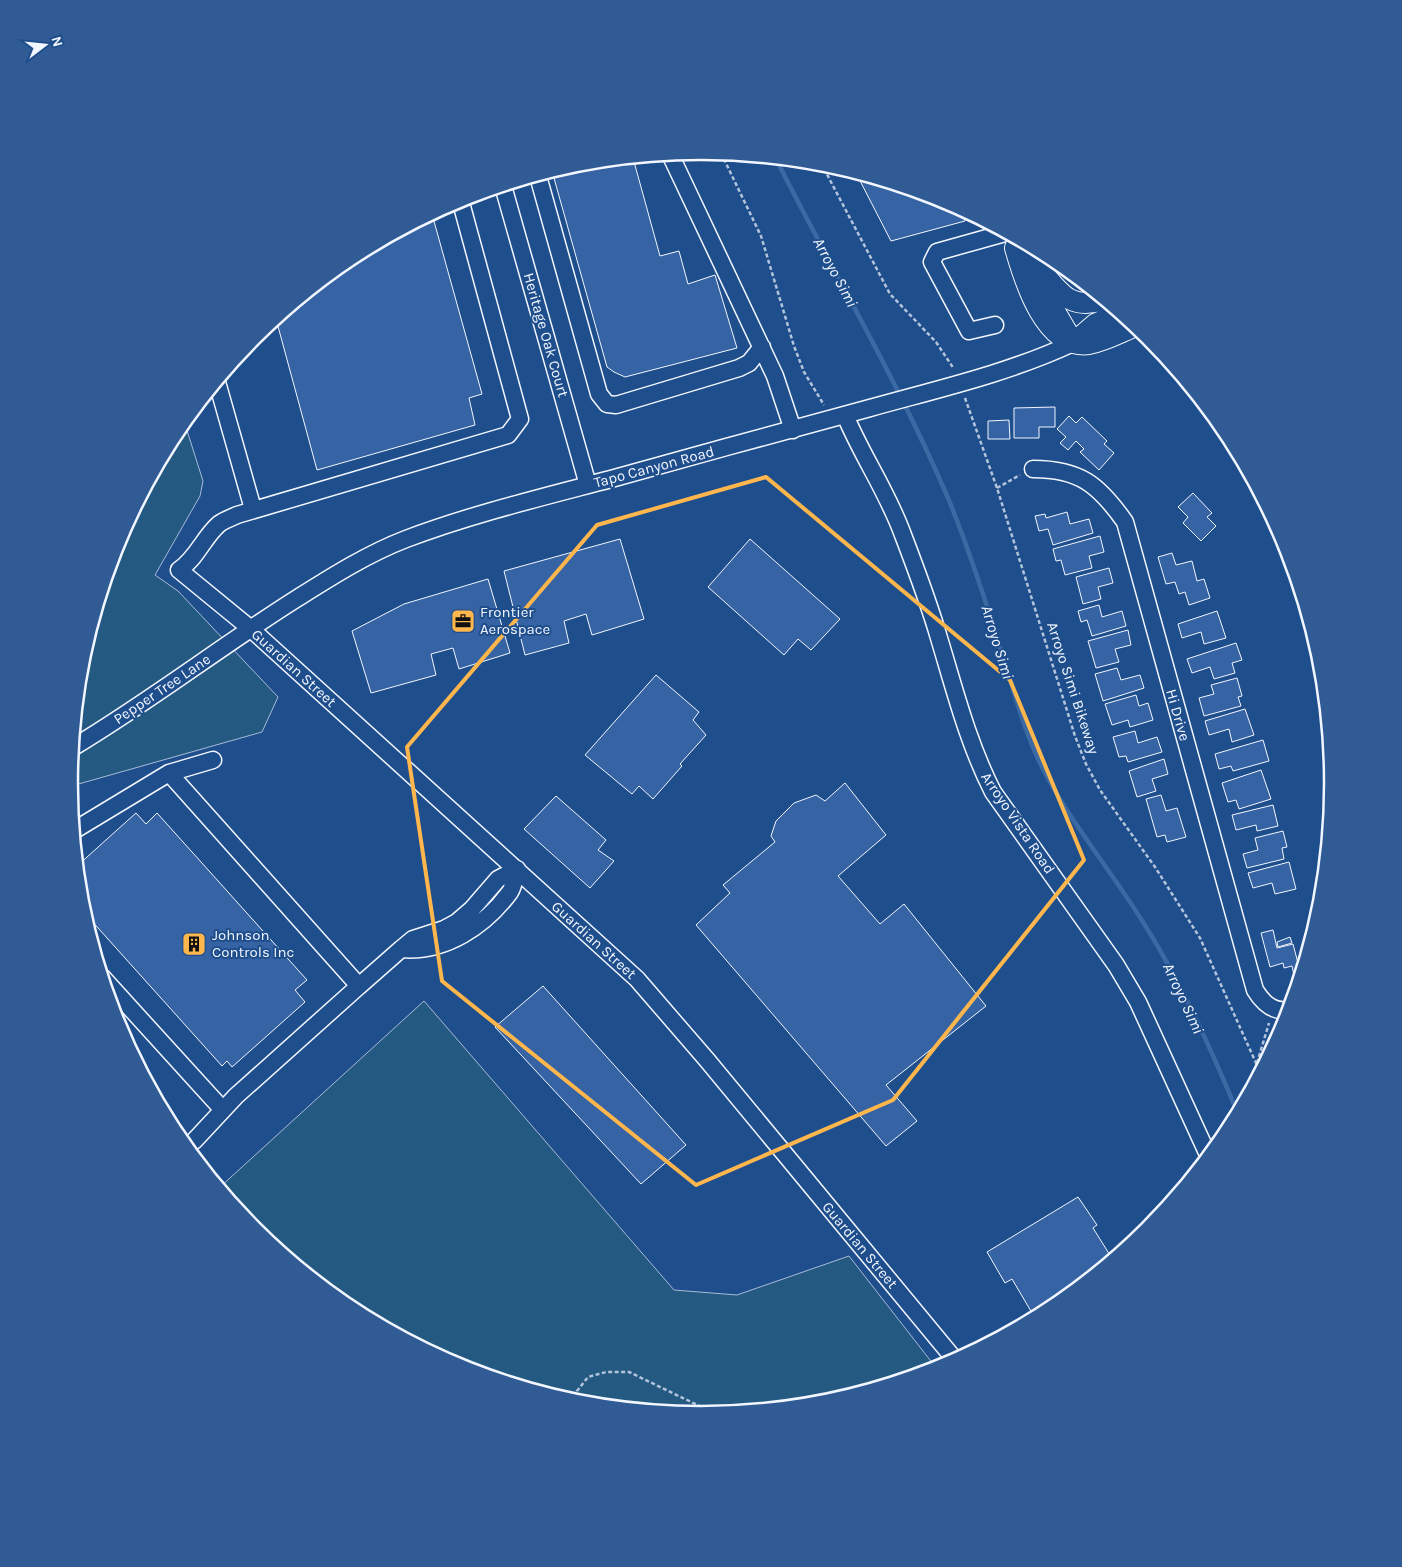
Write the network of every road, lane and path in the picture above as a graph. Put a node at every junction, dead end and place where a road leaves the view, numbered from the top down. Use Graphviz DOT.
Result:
graph roads {
  1 [pos="673,161"];
  2 [pos="725,161"];
  3 [pos="826,173"];
  4 [pos="539,181"];
  5 [pos="505,192"];
  6 [pos="462,207"];
  7 [pos="997,235"];
  8 [pos="1016,246"];
  9 [pos="1032,255"];
  10 [pos="1035,262"];
  11 [pos="1096,302"];
  12 [pos="1113,316"];
  13 [pos="995,326"];
  14 [pos="1128,330"];
  15 [pos="1073,343"];
  16 [pos="762,348"];
  17 [pos="954,370"];
  18 [pos="219,388"];
  19 [pos="964,397"];
  20 [pos="846,415"];
  21 [pos="828,420"];
  22 [pos="793,430"];
  23 [pos="1033,469"];
  24 [pos="588,485"];
  25 [pos="997,488"];
  26 [pos="253,509"];
  27 [pos="251,629"];
  28 [pos="79,744"];
  29 [pos="213,760"];
  30 [pos="169,773"];
  31 [pos="79,827"];
  32 [pos="517,869"];
  33 [pos="359,986"];
  34 [pos="113,990"];
  35 [pos="1273,1009"];
  36 [pos="1282,1010"];
  37 [pos="1257,1065"];
  38 [pos="223,1110"];
  39 [pos="194,1141"];
  40 [pos="1206,1149"];
  41 [pos="951,1355"];
  42 [pos="578,1395"];
  43 [pos="701,1407"];
  1 -- 16 [label="street"];
  2 -- 21 [label="path"];
  3 -- 17 [label="path"];
  4 -- 16 [label="street"];
  5 -- 24 [label="street, Heritage Oak Court"];
  6 -- 26 [label="street"];
  7 -- 13 [label="street"];
  8 -- 15 [label="main road"];
  9 -- 10 [label="main road"];
  10 -- 11 [label="main road"];
  10 -- 15 [label="main road"];
  12 -- 15 [label="main road, Tapo Canyon Road"];
  14 -- 15 [label="main road, Tapo Canyon Road"];
  15 -- 20 [label="street, Tapo Canyon Road"];
  16 -- 22 [label="street"];
  18 -- 26 [label="street"];
  19 -- 25 [label="path, Arroyo Simi Bikeway"];
  20 -- 21 [label="street, Tapo Canyon Road"];
  20 -- 40 [label="street, Arroyo Vista Road"];
  21 -- 22 [label="street, Tapo Canyon Road"];
  22 -- 24 [label="street, Tapo Canyon Road"];
  23 -- 25 [label="path"];
  23 -- 35 [label="street, Hi Drive"];
  24 -- 27 [label="street, Tapo Canyon Road"];
  25 -- 37 [label="path, Arroyo Simi Bikeway"];
  26 -- 27 [label="street, Guardian Street"];
  27 -- 28 [label="street, Pepper Tree Lane"];
  27 -- 32 [label="street, Guardian Street"];
  29 -- 30 [label="street"];
  30 -- 31 [label="street"];
  30 -- 33 [label="street"];
  32 -- 33 [label="street"];
  32 -- 41 [label="street, Guardian Street"];
  33 -- 38 [label="street"];
  34 -- 38 [label="street"];
  35 -- 36 [label="street"];
  35 -- 37 [label="path"];
  38 -- 39 [label="street"];
  42 -- 43 [label="path"];
}
